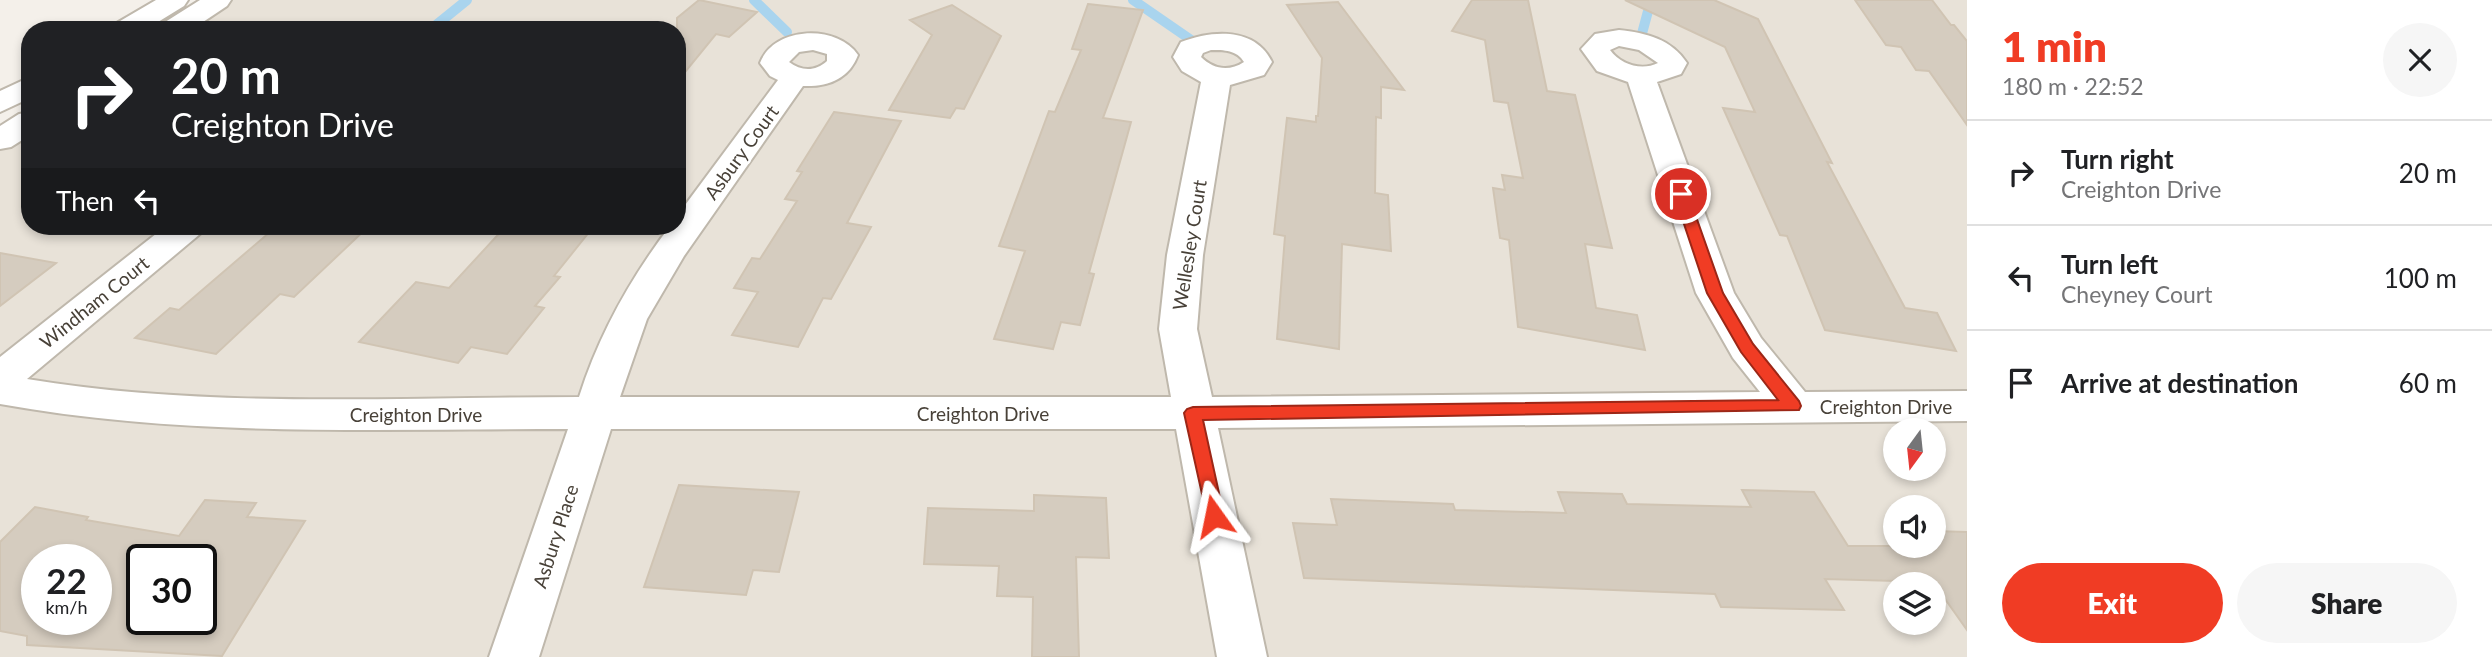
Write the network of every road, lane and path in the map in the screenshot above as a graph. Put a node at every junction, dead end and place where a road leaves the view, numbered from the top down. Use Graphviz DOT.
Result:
graph roads {
  1 [pos="175,0"];
  2 [pos="218,0"];
  3 [pos="140,21"];
  4 [pos="186,21"];
  5 [pos="1640,75"];
  6 [pos="1217,76"];
  7 [pos="795,77"];
  8 [pos="21,91"];
  9 [pos="0,103"];
  10 [pos="21,127"];
  11 [pos="0,140"];
  12 [pos="686,230"];
  13 [pos="177,235"];
  14 [pos="682,235"];
  15 [pos="0,379"];
  16 [pos="0,390"];
  17 [pos="1793,406"];
  18 [pos="1967,406"];
  19 [pos="1193,413"];
  20 [pos="593,414"];
  21 [pos="514,657"];
  22 [pos="1242,657"];
  1 -- 3 [label="street"];
  2 -- 4 [label="street"];
  5 -- 17 [label="street"];
  6 -- 19 [label="street, Wellesley Court"];
  7 -- 12 [label="street, Asbury Court"];
  8 -- 9 [label="street"];
  10 -- 11 [label="street"];
  13 -- 15 [label="street, Windham Court"];
  14 -- 20 [label="street, Asbury Court"];
  16 -- 20 [label="street, Creighton Drive"];
  17 -- 18 [label="street, Creighton Drive"];
  17 -- 19 [label="street, Creighton Drive"];
  19 -- 20 [label="street, Creighton Drive"];
  19 -- 22 [label="street, Wellesley Court"];
  20 -- 21 [label="street, Asbury Place"];
}
